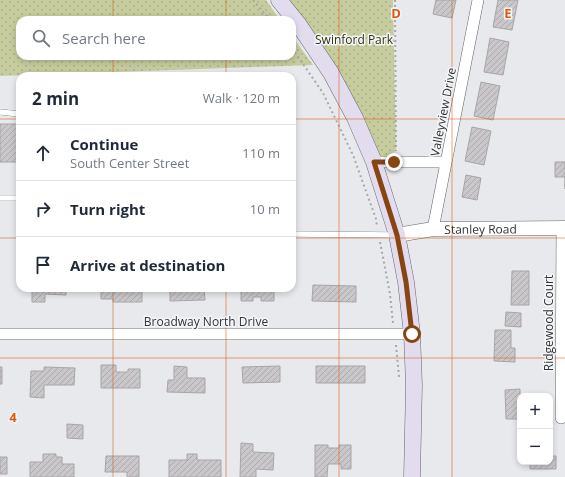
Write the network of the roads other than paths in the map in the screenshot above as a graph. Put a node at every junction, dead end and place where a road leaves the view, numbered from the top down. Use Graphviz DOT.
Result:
graph roads {
  1 [pos="279,0"];
  2 [pos="478,0"];
  3 [pos="292,16"];
  4 [pos="296,21"];
  5 [pos="0,112"];
  6 [pos="16,114"];
  7 [pos="374,162"];
  8 [pos="446,162"];
  9 [pos="0,198"];
  10 [pos="16,198"];
  11 [pos="564,228"];
  12 [pos="433,229"];
  13 [pos="296,234"];
  14 [pos="397,235"];
  15 [pos="0,334"];
  16 [pos="412,334"];
  17 [pos="561,418"];
  18 [pos="412,477"];
  1 -- 3 [label="main road"];
  2 -- 8 [label="street, Valleyview Drive"];
  4 -- 7 [label="main road"];
  5 -- 6 [label="lane"];
  7 -- 8 [label="street"];
  7 -- 14 [label="main road"];
  8 -- 12 [label="street, Valleyview Drive"];
  9 -- 10 [label="lane"];
  11 -- 12 [label="street, Stanley Road"];
  11 -- 17 [label="street, Ridgewood Court"];
  12 -- 14 [label="street, Stanley Road"];
  13 -- 14 [label="lane"];
  14 -- 16 [label="main road"];
  15 -- 16 [label="street, Broadway North Drive"];
  16 -- 18 [label="main road"];
}
